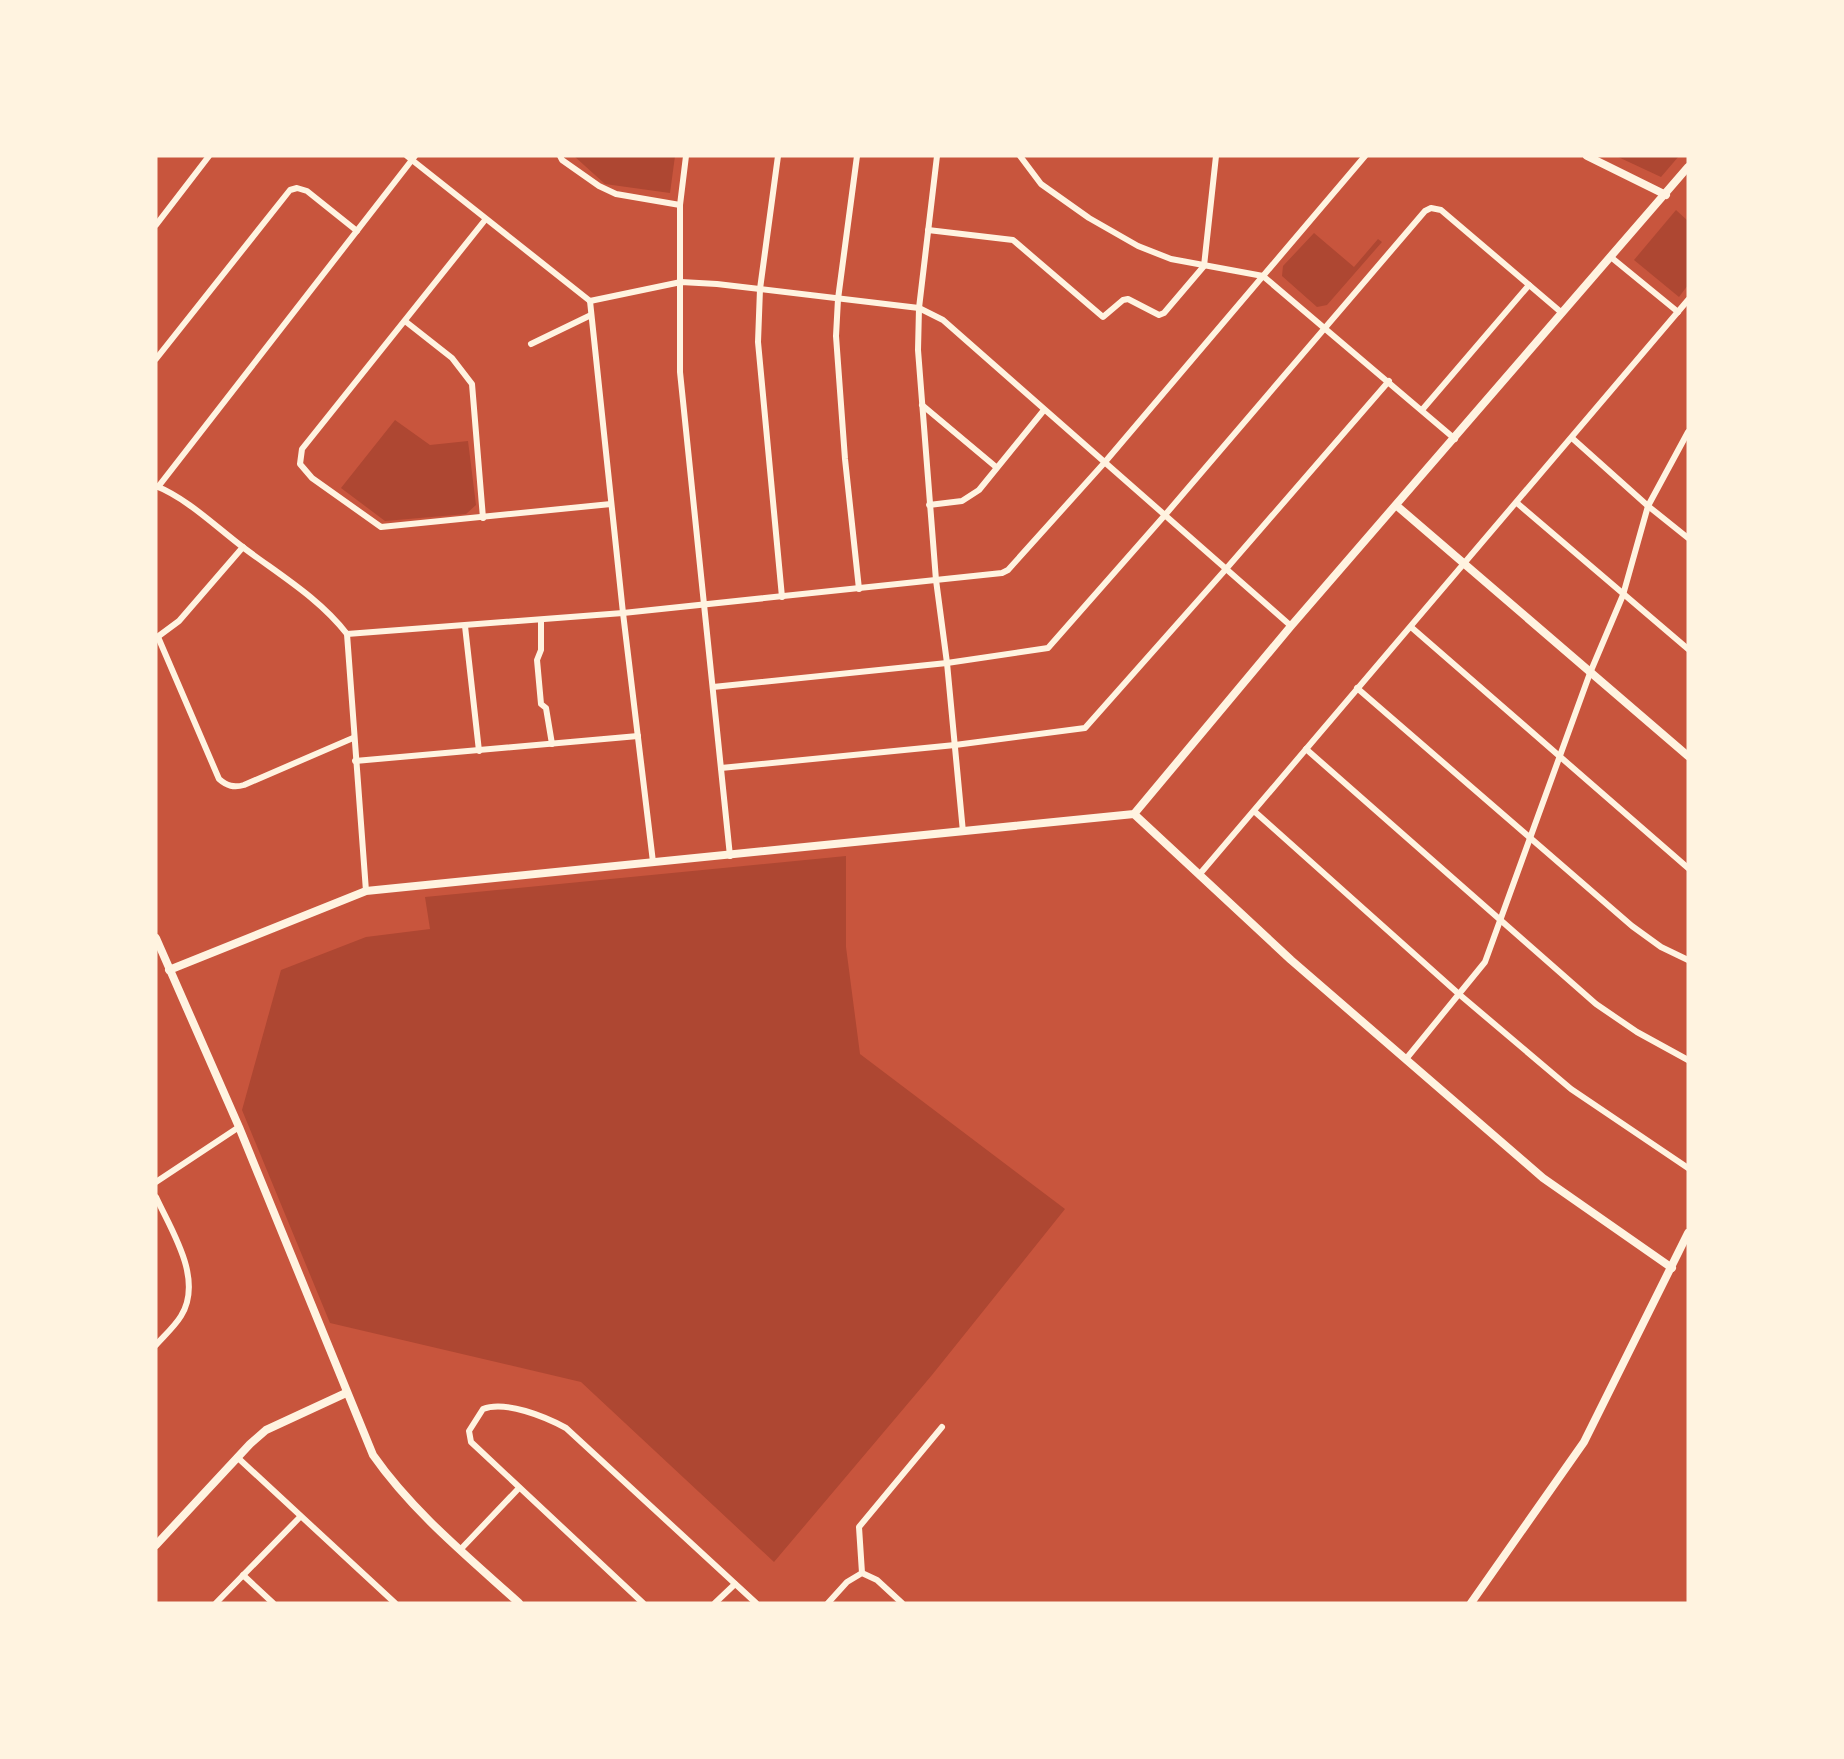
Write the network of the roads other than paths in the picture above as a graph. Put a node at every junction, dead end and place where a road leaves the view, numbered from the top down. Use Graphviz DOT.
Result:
graph roads {
  1 [pos="209,156"];
  2 [pos="560,156"];
  3 [pos="686,156"];
  4 [pos="778,156"];
  5 [pos="857,156"];
  6 [pos="937,156"];
  7 [pos="1020,156"];
  8 [pos="1216,156"];
  9 [pos="1365,156"];
  10 [pos="1587,156"];
  11 [pos="411,157"];
  12 [pos="1688,167"];
  13 [pos="1666,195"];
  14 [pos="680,205"];
  15 [pos="485,220"];
  16 [pos="156,225"];
  17 [pos="928,230"];
  18 [pos="356,231"];
  19 [pos="1612,258"];
  20 [pos="1204,266"];
  21 [pos="1263,276"];
  22 [pos="681,282"];
  23 [pos="1529,285"];
  24 [pos="760,289"];
  25 [pos="838,299"];
  26 [pos="1688,300"];
  27 [pos="590,301"];
  28 [pos="919,308"];
  29 [pos="1678,312"];
  30 [pos="1562,313"];
  31 [pos="591,315"];
  32 [pos="405,321"];
  33 [pos="1325,328"];
  34 [pos="531,344"];
  35 [pos="156,359"];
  36 [pos="1389,381"];
  37 [pos="922,405"];
  38 [pos="1044,410"];
  39 [pos="1422,410"];
  40 [pos="1688,432"];
  41 [pos="1572,438"];
  42 [pos="1455,439"];
  43 [pos="1105,463"];
  44 [pos="996,467"];
  45 [pos="157,486"];
  46 [pos="1517,503"];
  47 [pos="611,504"];
  48 [pos="929,505"];
  49 [pos="1397,506"];
  50 [pos="1648,506"];
  51 [pos="1165,515"];
  52 [pos="483,518"];
  53 [pos="1688,538"];
  54 [pos="243,547"];
  55 [pos="1464,564"];
  56 [pos="1226,569"];
  57 [pos="936,580"];
  58 [pos="859,589"];
  59 [pos="1623,595"];
  60 [pos="782,597"];
  61 [pos="703,605"];
  62 [pos="623,613"];
  63 [pos="541,620"];
  64 [pos="465,626"];
  65 [pos="1291,626"];
  66 [pos="1411,627"];
  67 [pos="347,634"];
  68 [pos="157,637"];
  69 [pos="1688,649"];
  70 [pos="947,663"];
  71 [pos="1591,673"];
  72 [pos="713,687"];
  73 [pos="1357,688"];
  74 [pos="638,736"];
  75 [pos="353,738"];
  76 [pos="552,744"];
  77 [pos="955,745"];
  78 [pos="1306,749"];
  79 [pos="479,751"];
  80 [pos="1560,754"];
  81 [pos="1688,756"];
  82 [pos="355,761"];
  83 [pos="721,768"];
  84 [pos="1254,811"];
  85 [pos="1134,814"];
  86 [pos="963,832"];
  87 [pos="1531,838"];
  88 [pos="730,856"];
  89 [pos="653,862"];
  90 [pos="1688,868"];
  91 [pos="1199,875"];
  92 [pos="366,891"];
  93 [pos="1501,920"];
  94 [pos="156,939"];
  95 [pos="1688,960"];
  96 [pos="169,970"];
  97 [pos="1460,995"];
  98 [pos="1406,1059"];
  99 [pos="1688,1060"];
  100 [pos="239,1127"];
  101 [pos="1688,1168"];
  102 [pos="156,1182"];
  103 [pos="156,1197"];
  104 [pos="1688,1233"];
  105 [pos="1672,1268"];
  106 [pos="156,1345"];
  107 [pos="346,1393"];
  108 [pos="942,1427"];
  109 [pos="237,1457"];
  110 [pos="519,1488"];
  111 [pos="300,1517"];
  112 [pos="156,1545"];
  113 [pos="460,1550"];
  114 [pos="862,1573"];
  115 [pos="243,1575"];
  116 [pos="734,1584"];
  117 [pos="216,1603"];
  118 [pos="273,1603"];
  119 [pos="395,1603"];
  120 [pos="519,1603"];
  121 [pos="643,1603"];
  122 [pos="715,1603"];
  123 [pos="755,1603"];
  124 [pos="828,1603"];
  125 [pos="902,1603"];
  126 [pos="1471,1603"];
  1 -- 16 [label="street"];
  2 -- 14 [label="street"];
  3 -- 14 [label="street"];
  4 -- 24 [label="street"];
  5 -- 25 [label="street"];
  6 -- 17 [label="street"];
  7 -- 20 [label="street"];
  8 -- 20 [label="street"];
  9 -- 21 [label="street"];
  10 -- 13 [label="street"];
  11 -- 15 [label="street"];
  11 -- 18 [label="street"];
  12 -- 13 [label="street"];
  13 -- 19 [label="street"];
  14 -- 22 [label="street"];
  15 -- 27 [label="street"];
  15 -- 32 [label="street"];
  17 -- 20 [label="street"];
  17 -- 28 [label="street"];
  18 -- 35 [label="street"];
  18 -- 45 [label="street"];
  19 -- 29 [label="street"];
  19 -- 30 [label="street"];
  20 -- 21 [label="street"];
  21 -- 33 [label="street"];
  21 -- 43 [label="street"];
  22 -- 24 [label="street"];
  22 -- 27 [label="street"];
  22 -- 61 [label="street"];
  23 -- 30 [label="street"];
  23 -- 33 [label="street"];
  23 -- 39 [label="street"];
  24 -- 25 [label="street"];
  24 -- 60 [label="street"];
  25 -- 28 [label="street"];
  25 -- 58 [label="street"];
  26 -- 29 [label="street"];
  27 -- 31 [label="street"];
  28 -- 37 [label="street"];
  28 -- 38 [label="street"];
  29 -- 41 [label="street"];
  30 -- 42 [label="street"];
  31 -- 34 [label="street"];
  31 -- 47 [label="street"];
  32 -- 52 [label="street"];
  32 -- 52 [label="street"];
  33 -- 36 [label="street"];
  33 -- 51 [label="street"];
  36 -- 39 [label="street"];
  36 -- 56 [label="street"];
  37 -- 44 [label="street"];
  37 -- 48 [label="street"];
  38 -- 43 [label="street"];
  38 -- 44 [label="street"];
  39 -- 42 [label="street"];
  40 -- 50 [label="street"];
  41 -- 46 [label="street"];
  41 -- 50 [label="street"];
  42 -- 49 [label="street"];
  43 -- 51 [label="street"];
  43 -- 57 [label="street"];
  44 -- 48 [label="street"];
  45 -- 54 [label="street"];
  46 -- 55 [label="street"];
  46 -- 59 [label="street"];
  47 -- 52 [label="street"];
  47 -- 62 [label="street"];
  48 -- 57 [label="street"];
  49 -- 55 [label="street"];
  49 -- 65 [label="street"];
  50 -- 53 [label="street"];
  50 -- 59 [label="street"];
  51 -- 56 [label="street"];
  51 -- 70 [label="street"];
  54 -- 67 [label="street"];
  54 -- 68 [label="street"];
  55 -- 66 [label="street"];
  55 -- 71 [label="street"];
  56 -- 65 [label="street"];
  56 -- 77 [label="street"];
  57 -- 58 [label="street"];
  57 -- 70 [label="street"];
  58 -- 60 [label="street"];
  59 -- 69 [label="street"];
  59 -- 71 [label="street"];
  60 -- 61 [label="street"];
  61 -- 62 [label="street"];
  61 -- 72 [label="street"];
  62 -- 63 [label="street"];
  62 -- 74 [label="street"];
  63 -- 64 [label="street"];
  63 -- 76 [label="street"];
  64 -- 67 [label="street"];
  64 -- 79 [label="street"];
  65 -- 85 [label="street"];
  66 -- 73 [label="street"];
  66 -- 80 [label="street"];
  67 -- 75 [label="street"];
  68 -- 75 [label="street"];
  70 -- 72 [label="street"];
  70 -- 77 [label="street"];
  71 -- 80 [label="street"];
  71 -- 81 [label="street"];
  72 -- 83 [label="street"];
  73 -- 78 [label="street"];
  73 -- 87 [label="street"];
  74 -- 76 [label="street"];
  74 -- 89 [label="street"];
  75 -- 82 [label="street"];
  76 -- 79 [label="street"];
  77 -- 83 [label="street"];
  77 -- 86 [label="street"];
  78 -- 84 [label="street"];
  78 -- 93 [label="street"];
  79 -- 82 [label="street"];
  80 -- 87 [label="street"];
  80 -- 90 [label="street"];
  82 -- 92 [label="street"];
  83 -- 88 [label="street"];
  84 -- 91 [label="street"];
  84 -- 97 [label="street"];
  85 -- 86 [label="street"];
  85 -- 91 [label="street"];
  86 -- 88 [label="street"];
  87 -- 93 [label="street"];
  87 -- 95 [label="street"];
  88 -- 89 [label="street"];
  89 -- 92 [label="street"];
  91 -- 98 [label="street"];
  92 -- 96 [label="street"];
  93 -- 97 [label="street"];
  93 -- 99 [label="street"];
  94 -- 96 [label="street"];
  96 -- 100 [label="street"];
  97 -- 98 [label="street"];
  97 -- 101 [label="street"];
  98 -- 105 [label="street"];
  100 -- 102 [label="street"];
  100 -- 107 [label="street"];
  103 -- 106 [label="street"];
  104 -- 105 [label="street"];
  105 -- 126 [label="street"];
  107 -- 109 [label="street"];
  107 -- 113 [label="street"];
  108 -- 114 [label="street"];
  109 -- 111 [label="street"];
  109 -- 112 [label="street"];
  110 -- 113 [label="street"];
  110 -- 116 [label="street"];
  110 -- 121 [label="street"];
  111 -- 115 [label="street"];
  111 -- 119 [label="street"];
  113 -- 120 [label="street"];
  114 -- 124 [label="street"];
  114 -- 125 [label="street"];
  115 -- 117 [label="street"];
  115 -- 118 [label="street"];
  116 -- 122 [label="street"];
  116 -- 123 [label="street"];
}
